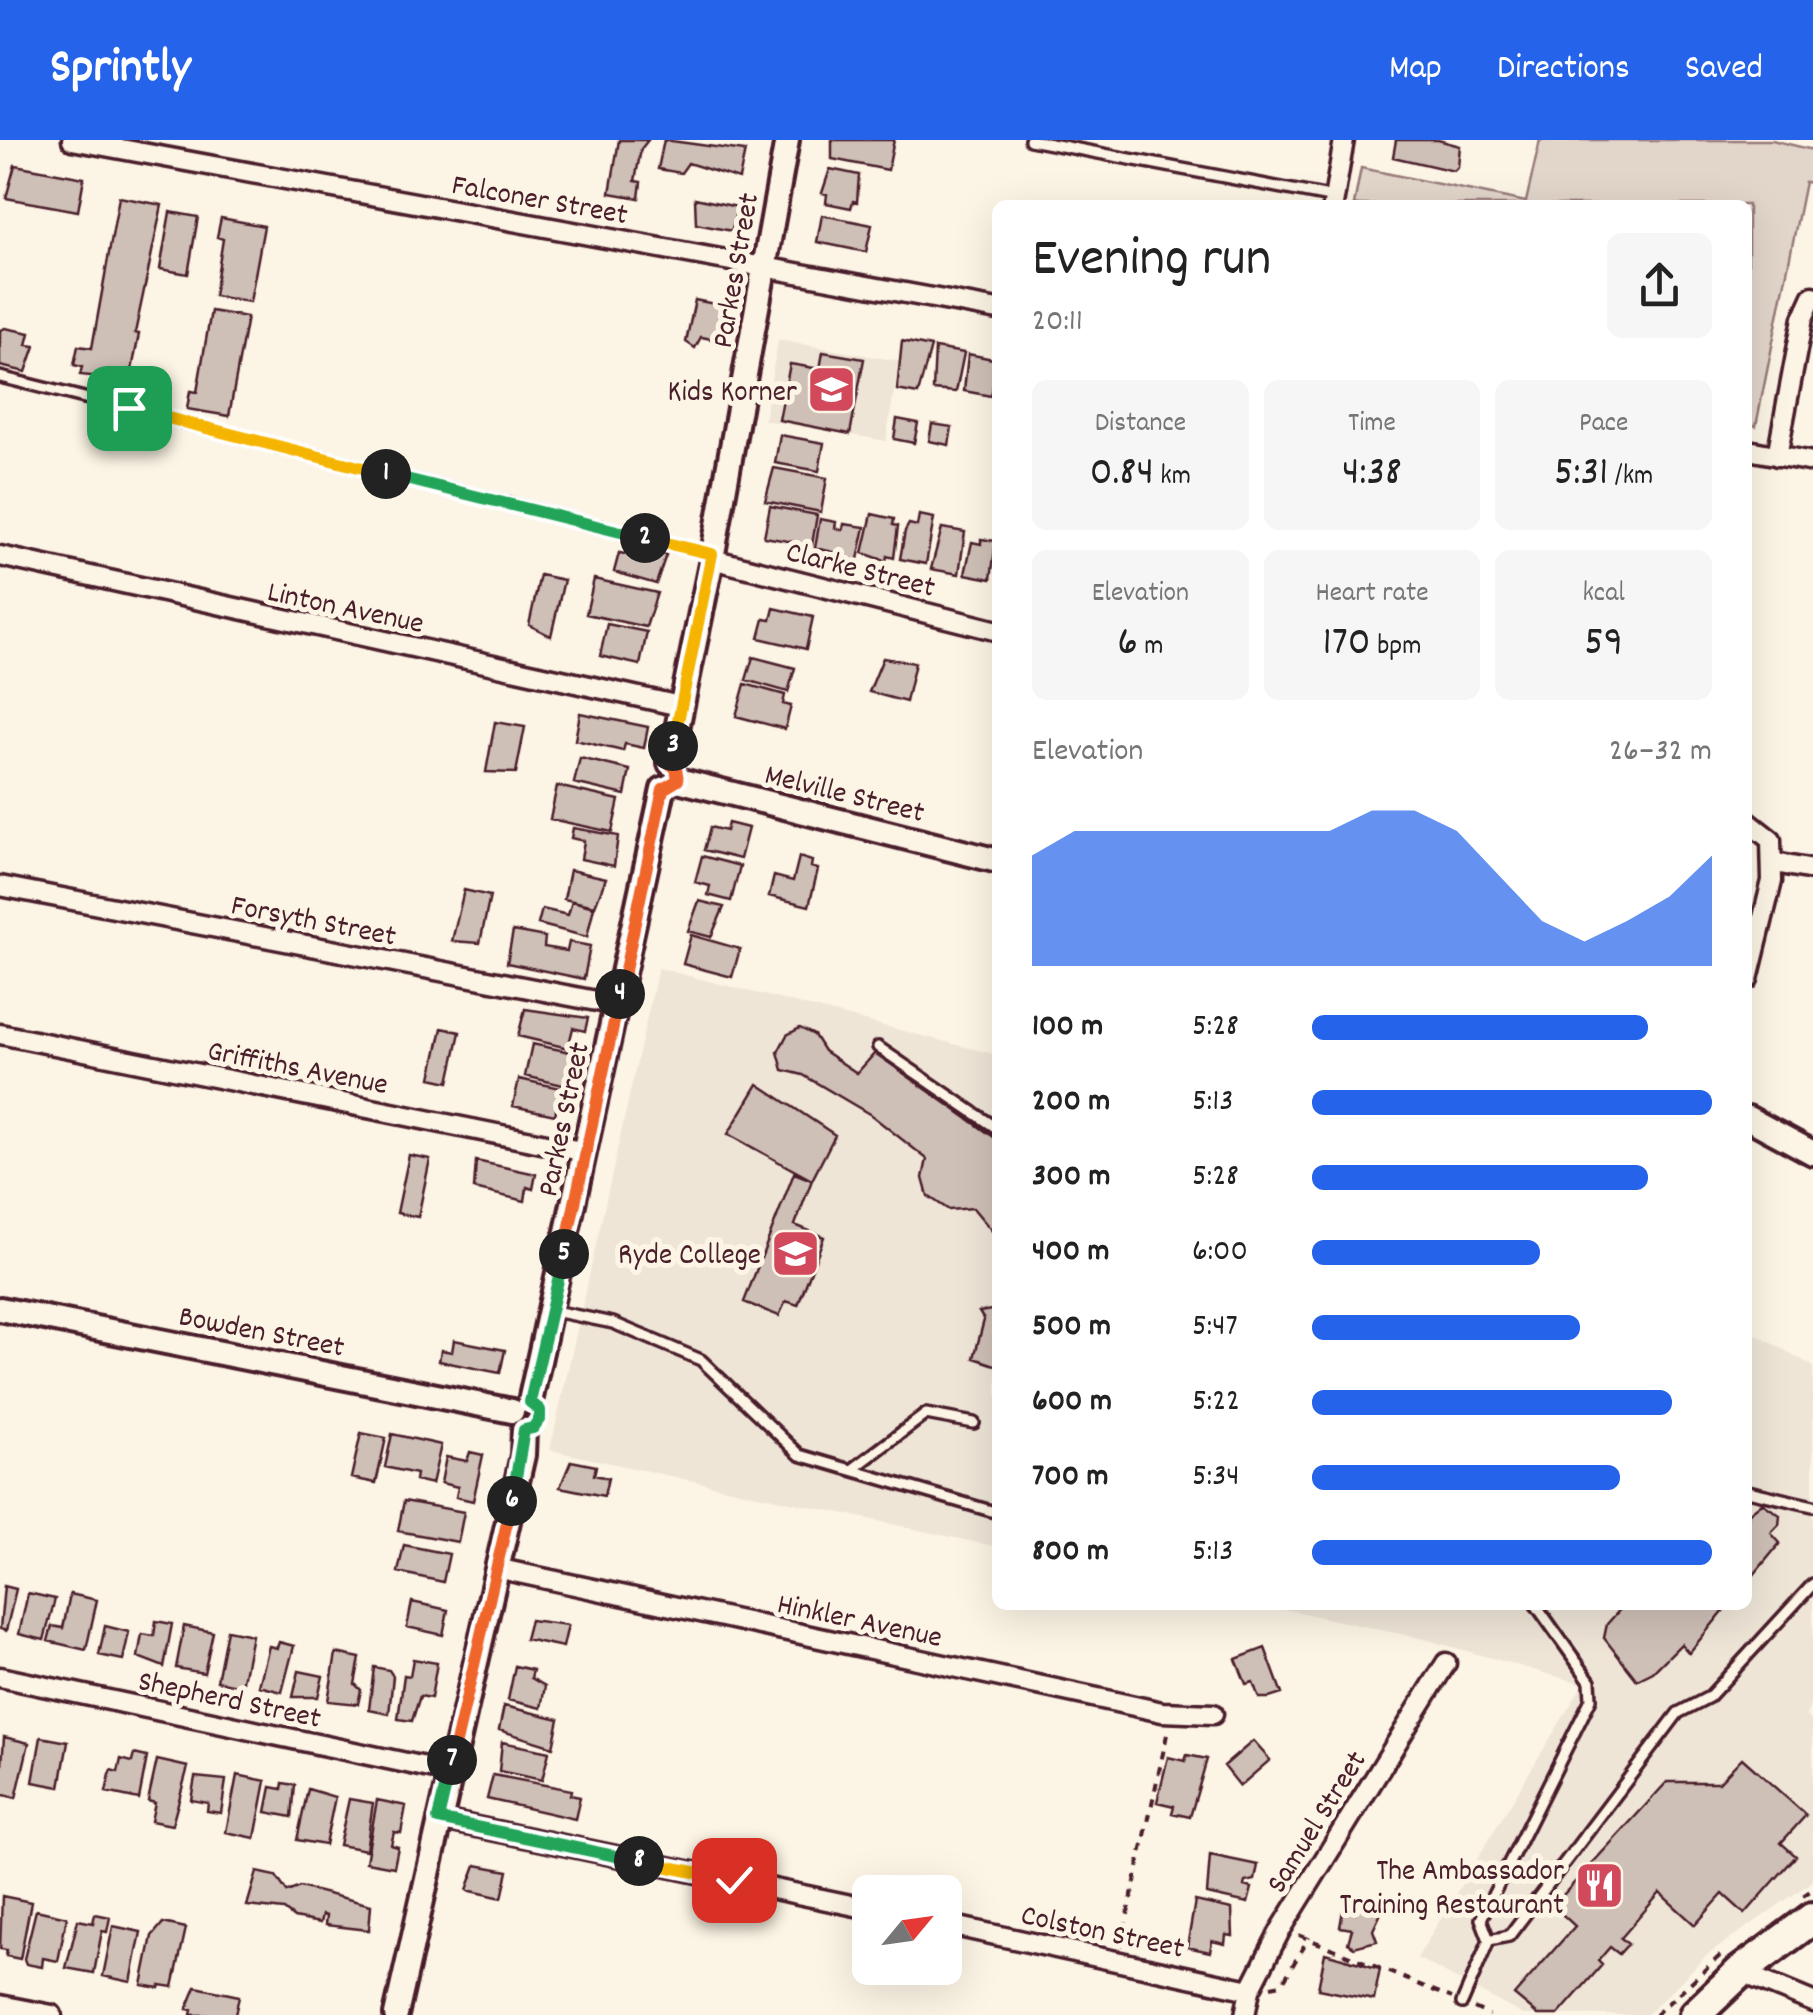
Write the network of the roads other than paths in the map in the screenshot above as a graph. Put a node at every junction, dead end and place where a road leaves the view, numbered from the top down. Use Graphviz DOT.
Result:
graph roads {
  1 [pos="72,140"];
  2 [pos="787,140"];
  3 [pos="1030,140"];
  4 [pos="1344,140"];
  5 [pos="1324,200"];
  6 [pos="1334,200"];
  7 [pos="766,267"];
  8 [pos="1813,296"];
  9 [pos="992,309"];
  10 [pos="0,377"];
  11 [pos="1752,451"];
  12 [pos="1778,456"];
  13 [pos="1813,462"];
  14 [pos="0,556"];
  15 [pos="712,556"];
  16 [pos="992,629"];
  17 [pos="680,706"];
  18 [pos="670,778"];
  19 [pos="1752,825"];
  20 [pos="992,860"];
  21 [pos="1774,863"];
  22 [pos="1813,870"];
  23 [pos="0,886"];
  24 [pos="1752,962"];
  25 [pos="618,1005"];
  26 [pos="0,1034"];
  27 [pos="878,1047"];
  28 [pos="1752,1120"];
  29 [pos="992,1126"];
  30 [pos="586,1152"];
  31 [pos="1813,1152"];
  32 [pos="0,1309"];
  33 [pos="551,1311"];
  34 [pos="522,1414"];
  35 [pos="974,1422"];
  36 [pos="853,1469"];
  37 [pos="1752,1492"];
  38 [pos="1813,1506"];
  39 [pos="992,1512"];
  40 [pos="496,1568"];
  41 [pos="1813,1584"];
  42 [pos="1540,1610"];
  43 [pos="1446,1663"];
  44 [pos="0,1677"];
  45 [pos="1213,1714"];
  46 [pos="449,1772"];
  47 [pos="438,1819"];
  48 [pos="852,1905"];
  49 [pos="1813,1918"];
  50 [pos="962,1928"];
  51 [pos="1489,1940"];
  52 [pos="1740,1972"];
  53 [pos="1250,1990"];
  54 [pos="1813,2002"];
  55 [pos="1462,2003"];
  56 [pos="0,2004"];
  57 [pos="52,2015"];
  58 [pos="396,2015"];
  59 [pos="1245,2015"];
  60 [pos="1695,2015"];
  1 -- 7 [label="street, Falconer Street"];
  2 -- 7 [label="street, Parkes Street"];
  3 -- 5 [label="lane"];
  4 -- 6 [label="street"];
  7 -- 9 [label="street, Falconer Street"];
  7 -- 15 [label="street, Parkes Street"];
  8 -- 12 [label="street"];
  10 -- 15 [label="lane"];
  11 -- 12 [label="street"];
  12 -- 13 [label="street"];
  14 -- 17 [label="street, Linton Avenue"];
  15 -- 16 [label="street, Clarke Street"];
  15 -- 17 [label="street, Parkes Street"];
  17 -- 18 [label="street, Parkes Street"];
  18 -- 20 [label="street, Melville Street"];
  18 -- 25 [label="street, Parkes Street"];
  19 -- 21 [label="street"];
  21 -- 22 [label="street"];
  21 -- 24 [label="street"];
  23 -- 25 [label="street, Forsyth Street"];
  25 -- 30 [label="street, Parkes Street"];
  26 -- 30 [label="street, Griffiths Avenue"];
  27 -- 29 [label="lane"];
  28 -- 31 [label="street"];
  30 -- 33 [label="street, Parkes Street"];
  32 -- 34 [label="street, Bowden Street"];
  33 -- 34 [label="street, Parkes Street"];
  33 -- 36 [label="lane"];
  34 -- 40 [label="street, Parkes Street"];
  35 -- 36 [label="lane"];
  36 -- 39 [label="lane"];
  37 -- 38 [label="lane"];
  40 -- 45 [label="street, Hinkler Avenue"];
  40 -- 46 [label="street, Parkes Street"];
  41 -- 51 [label="lane"];
  42 -- 51 [label="lane"];
  43 -- 53 [label="street, Samuel Street"];
  44 -- 46 [label="street, Shepherd Street"];
  46 -- 47 [label="street, Parkes Street"];
  47 -- 48 [label="street"];
  47 -- 58 [label="street, Parkes Street"];
  49 -- 52 [label="main road"];
  50 -- 53 [label="street, Colston Street"];
  51 -- 55 [label="lane"];
  52 -- 54 [label="street"];
  52 -- 60 [label="main road"];
  53 -- 59 [label="street, Samuel Street"];
  56 -- 57 [label="street"];
}
